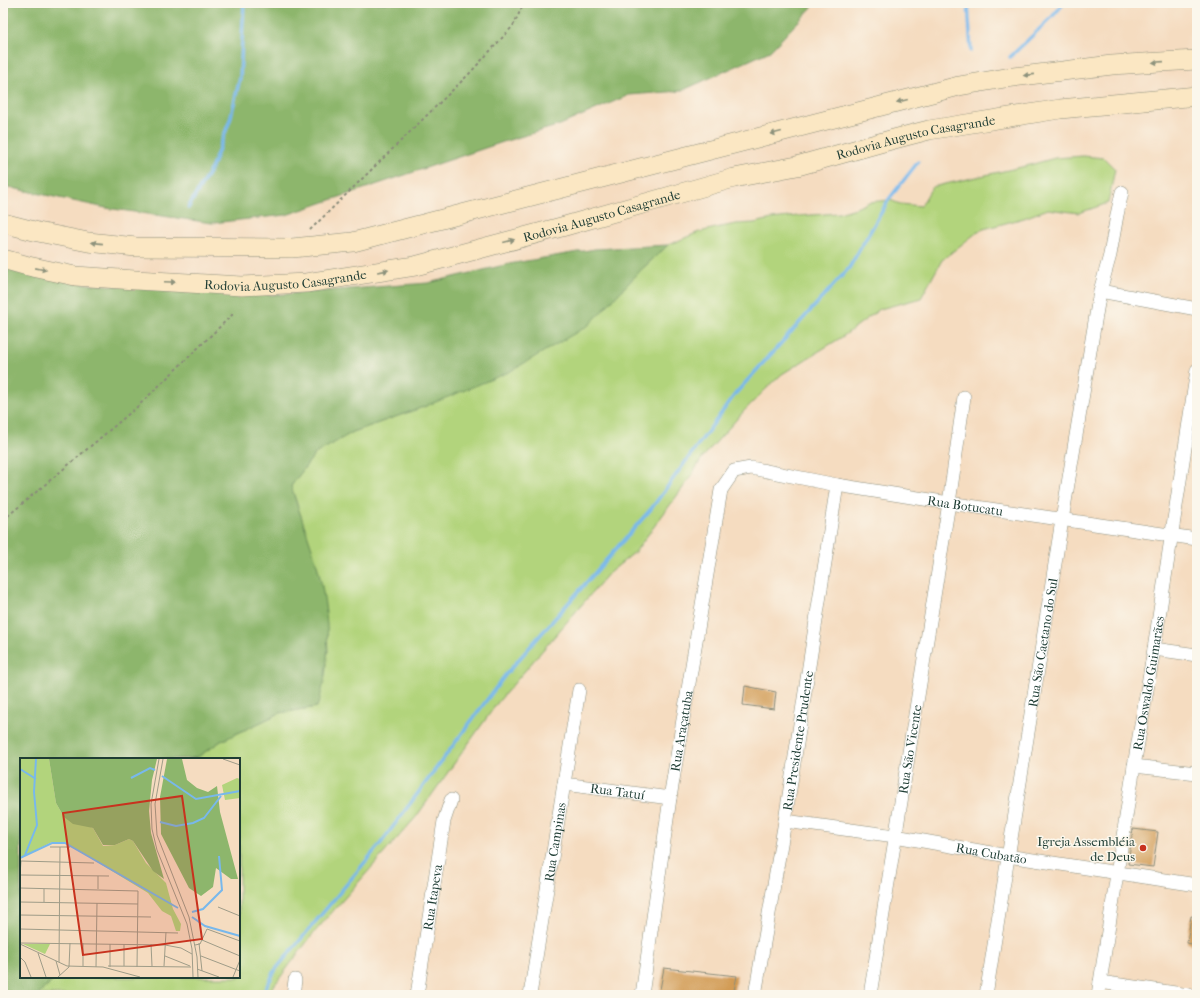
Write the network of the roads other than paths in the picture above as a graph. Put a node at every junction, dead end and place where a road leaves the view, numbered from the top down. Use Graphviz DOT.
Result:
graph roads {
  1 [pos="1197,60"];
  2 [pos="1197,96"];
  3 [pos="1122,192"];
  4 [pos="3,224"];
  5 [pos="3,259"];
  6 [pos="1100,291"];
  7 [pos="1197,309"];
  8 [pos="1197,370"];
  9 [pos="964,397"];
  10 [pos="1193,424"];
  11 [pos="734,471"];
  12 [pos="837,485"];
  13 [pos="949,503"];
  14 [pos="1062,520"];
  15 [pos="1171,536"];
  16 [pos="1197,539"];
  17 [pos="1154,649"];
  18 [pos="1197,656"];
  19 [pos="579,690"];
  20 [pos="1134,766"];
  21 [pos="1197,773"];
  22 [pos="564,784"];
  23 [pos="670,798"];
  24 [pos="451,800"];
  25 [pos="785,821"];
  26 [pos="895,836"];
  27 [pos="1008,856"];
  28 [pos="1117,873"];
  29 [pos="1197,885"];
  30 [pos="295,980"];
  31 [pos="1100,982"];
  32 [pos="293,995"];
  33 [pos="417,995"];
  34 [pos="530,995"];
  35 [pos="642,995"];
  36 [pos="755,995"];
  37 [pos="870,995"];
  38 [pos="986,995"];
  39 [pos="1098,995"];
  40 [pos="1189,995"];
  1 -- 4 [label="main road, one-way"];
  5 -- 2 [label="main road, Rodovia Augusto Casagrande, one-way"];
  3 -- 6 [label="street, Rua São Caetano do Sul"];
  6 -- 7 [label="street"];
  6 -- 14 [label="street, Rua São Caetano do Sul"];
  8 -- 10 [label="street, Rua Oswaldo Guimarães"];
  9 -- 13 [label="street, Rua São Vicente"];
  10 -- 15 [label="street, Rua Oswaldo Guimarães"];
  11 -- 12 [label="street, Rua Botucatu"];
  11 -- 23 [label="street, Rua Araçatuba"];
  12 -- 13 [label="street, Rua Botucatu"];
  12 -- 25 [label="street, Rua Presidente Prudente"];
  13 -- 14 [label="street, Rua Botucatu"];
  13 -- 26 [label="street, Rua São Vicente"];
  14 -- 15 [label="street, Rua Botucatu"];
  14 -- 27 [label="street, Rua São Caetano do Sul"];
  15 -- 16 [label="street, Rua Botucatu"];
  15 -- 17 [label="street, Rua Oswaldo Guimarães"];
  17 -- 18 [label="street"];
  17 -- 20 [label="street, Rua Oswaldo Guimarães"];
  19 -- 22 [label="street, Rua Campinas"];
  20 -- 21 [label="street"];
  20 -- 28 [label="street, Rua Oswaldo Guimarães"];
  22 -- 23 [label="street, Rua Tatuí"];
  22 -- 34 [label="street, Rua Campinas"];
  23 -- 35 [label="street, Rua Araçatuba"];
  24 -- 33 [label="street, Rua Itapeva"];
  25 -- 26 [label="street, Rua Cubatão"];
  25 -- 36 [label="street, Rua Presidente Prudente"];
  26 -- 27 [label="street, Rua Cubatão"];
  26 -- 37 [label="street, Rua São Vicente"];
  27 -- 28 [label="street, Rua Cubatão"];
  27 -- 38 [label="street, Rua São Caetano do Sul"];
  28 -- 29 [label="street, Rua Cubatão"];
  28 -- 31 [label="street, Rua Oswaldo Guimarães"];
  30 -- 32 [label="street"];
  31 -- 39 [label="street, Rua Oswaldo Guimarães"];
  31 -- 40 [label="street"];
}
